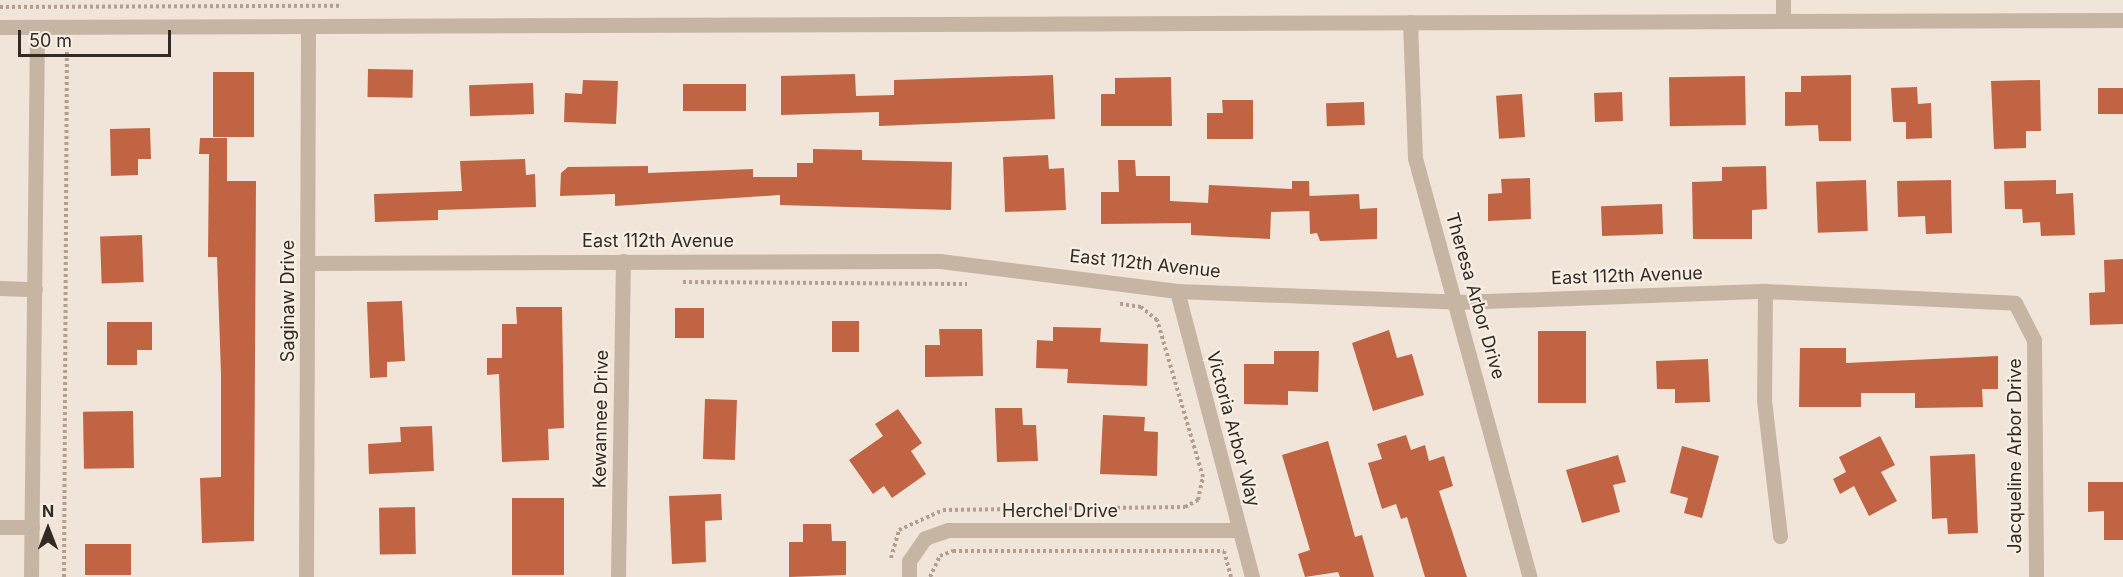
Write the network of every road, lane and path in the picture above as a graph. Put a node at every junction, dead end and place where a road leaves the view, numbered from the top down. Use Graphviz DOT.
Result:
graph roads {
  1 [pos="1783,0"];
  2 [pos="2123,20"];
  3 [pos="1783,21"];
  4 [pos="1410,22"];
  5 [pos="308,26"];
  6 [pos="0,27"];
  7 [pos="37,27"];
  8 [pos="65,27"];
  9 [pos="622,261"];
  10 [pos="307,263"];
  11 [pos="673,281"];
  12 [pos="970,284"];
  13 [pos="0,288"];
  14 [pos="35,289"];
  15 [pos="1178,291"];
  16 [pos="1765,291"];
  17 [pos="1107,302"];
  18 [pos="1459,302"];
  19 [pos="2015,303"];
  20 [pos="0,527"];
  21 [pos="32,527"];
  22 [pos="1239,531"];
  23 [pos="1780,536"];
  24 [pos="891,567"];
  25 [pos="31,577"];
  26 [pos="64,577"];
  27 [pos="306,577"];
  28 [pos="618,577"];
  29 [pos="909,577"];
  30 [pos="930,577"];
  31 [pos="1231,577"];
  32 [pos="1252,577"];
  33 [pos="1530,577"];
  34 [pos="2036,577"];
  1 -- 3 [label="street"];
  2 -- 3 [label="street"];
  3 -- 4 [label="street"];
  4 -- 5 [label="street"];
  4 -- 18 [label="street, Theresa Arbor Drive"];
  5 -- 8 [label="street"];
  5 -- 10 [label="street, Saginaw Drive"];
  6 -- 7 [label="street"];
  7 -- 8 [label="street"];
  7 -- 14 [label="street"];
  8 -- 26 [label="path"];
  9 -- 10 [label="street, East 112th Avenue"];
  9 -- 15 [label="street, East 112th Avenue"];
  9 -- 28 [label="street, Kewannee Drive"];
  10 -- 27 [label="street, Saginaw Drive"];
  11 -- 12 [label="path"];
  13 -- 14 [label="street"];
  14 -- 21 [label="street"];
  15 -- 18 [label="street, East 112th Avenue"];
  15 -- 22 [label="street, Victoria Arbor Way"];
  16 -- 18 [label="street, East 112th Avenue"];
  16 -- 19 [label="street, East 112th Avenue"];
  16 -- 23 [label="street"];
  17 -- 24 [label="path"];
  18 -- 33 [label="street, Theresa Arbor Drive"];
  19 -- 34 [label="street, Jacqueline Arbor Drive"];
  20 -- 21 [label="street"];
  21 -- 25 [label="street"];
  22 -- 29 [label="street, Herchel Drive"];
  22 -- 32 [label="street, Victoria Arbor Way"];
  30 -- 31 [label="path"];
}
